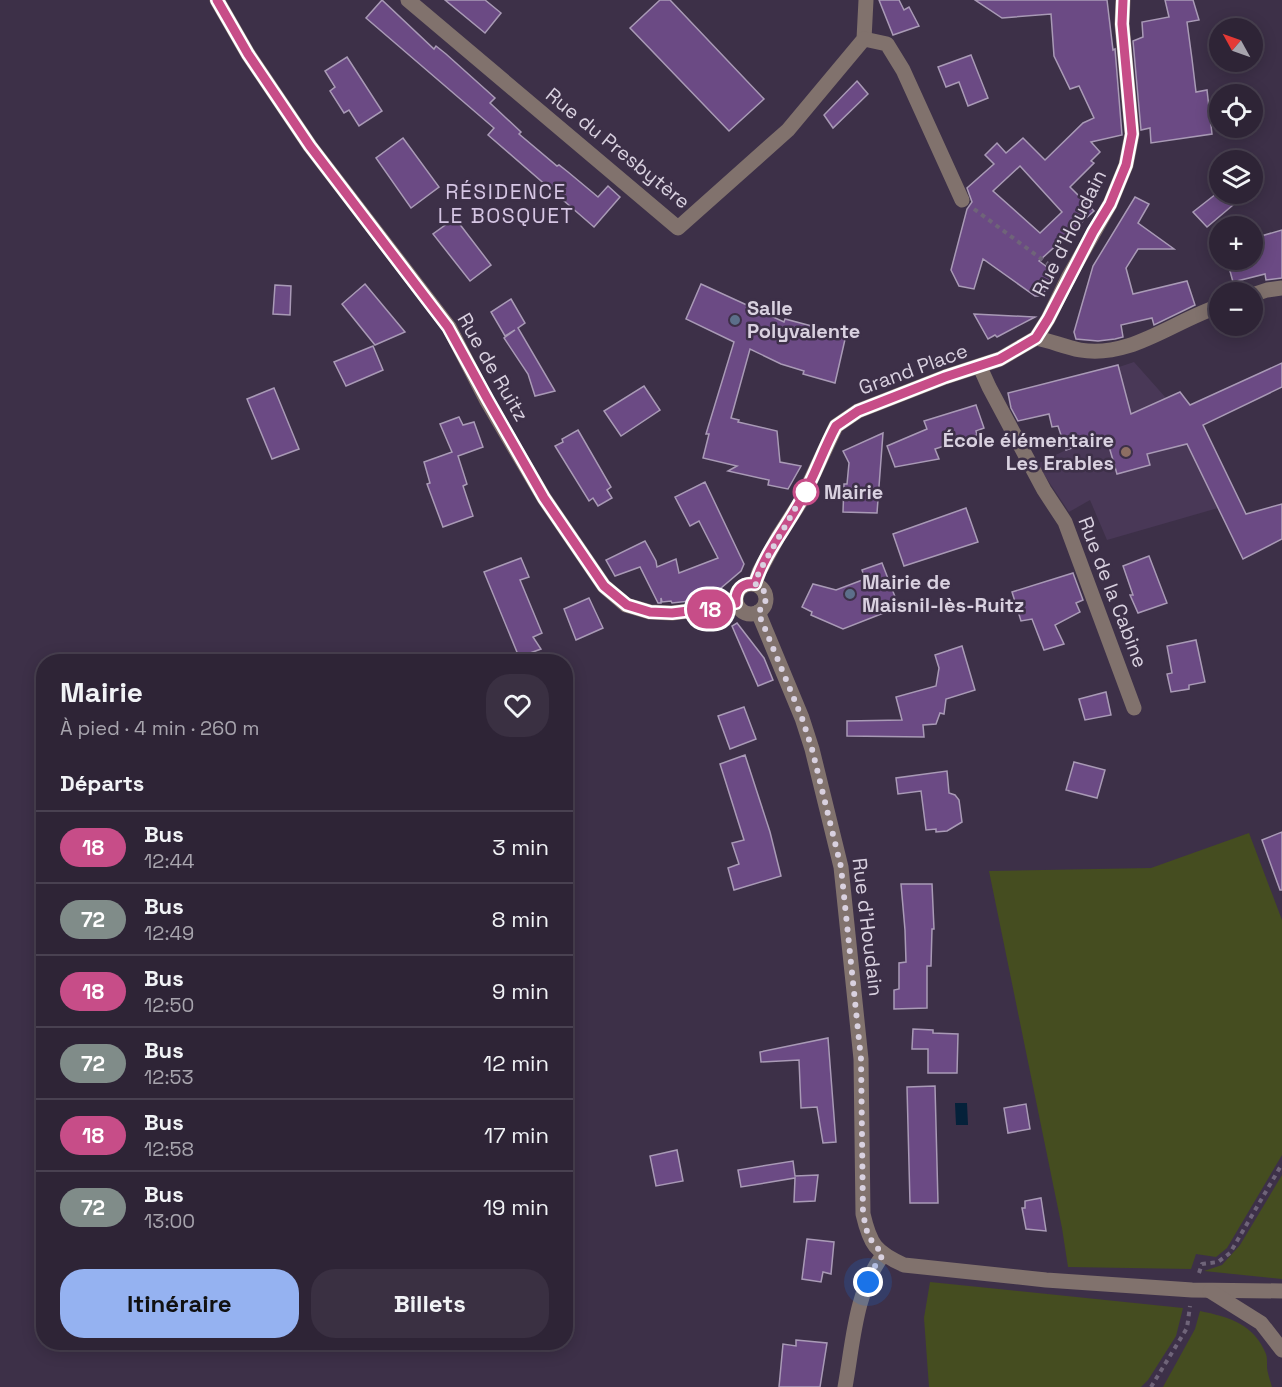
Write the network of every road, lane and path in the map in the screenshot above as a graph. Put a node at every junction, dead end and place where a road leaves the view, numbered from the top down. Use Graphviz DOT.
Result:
graph roads {
  1 [pos="217,0"];
  2 [pos="408,0"];
  3 [pos="866,0"];
  4 [pos="1123,0"];
  5 [pos="864,39"];
  6 [pos="962,200"];
  7 [pos="1068,278"];
  8 [pos="1282,288"];
  9 [pos="1263,291"];
  10 [pos="1209,309"];
  11 [pos="1036,338"];
  12 [pos="980,367"];
  13 [pos="755,584"];
  14 [pos="736,603"];
  15 [pos="758,612"];
  16 [pos="1134,708"];
  17 [pos="1282,1164"];
  18 [pos="883,1255"];
  19 [pos="1192,1290"];
  20 [pos="1210,1291"];
  21 [pos="1282,1291"];
  22 [pos="1282,1350"];
  23 [pos="845,1387"];
  24 [pos="1151,1387"];
  1 -- 14 [label="street, Rue de Ruitz"];
  2 -- 5 [label="street, Rue du Presbytère"];
  3 -- 5 [label="street"];
  4 -- 7 [label="street, Rue d'Houdain"];
  5 -- 6 [label="street"];
  6 -- 7 [label="path"];
  7 -- 11 [label="street, Rue d'Houdain"];
  8 -- 9 [label="street"];
  10 -- 11 [label="street"];
  11 -- 12 [label="street, Grand Place"];
  12 -- 13 [label="street, Grand Place"];
  12 -- 16 [label="street, Rue de la Cabine"];
  13 -- 14 [label="street"];
  13 -- 15 [label="street"];
  14 -- 15 [label="street"];
  15 -- 18 [label="street, Rue d'Houdain"];
  17 -- 19 [label="path"];
  18 -- 19 [label="street"];
  18 -- 23 [label="street"];
  19 -- 20 [label="street"];
  19 -- 24 [label="path"];
  20 -- 21 [label="street"];
  20 -- 22 [label="street"];
}
